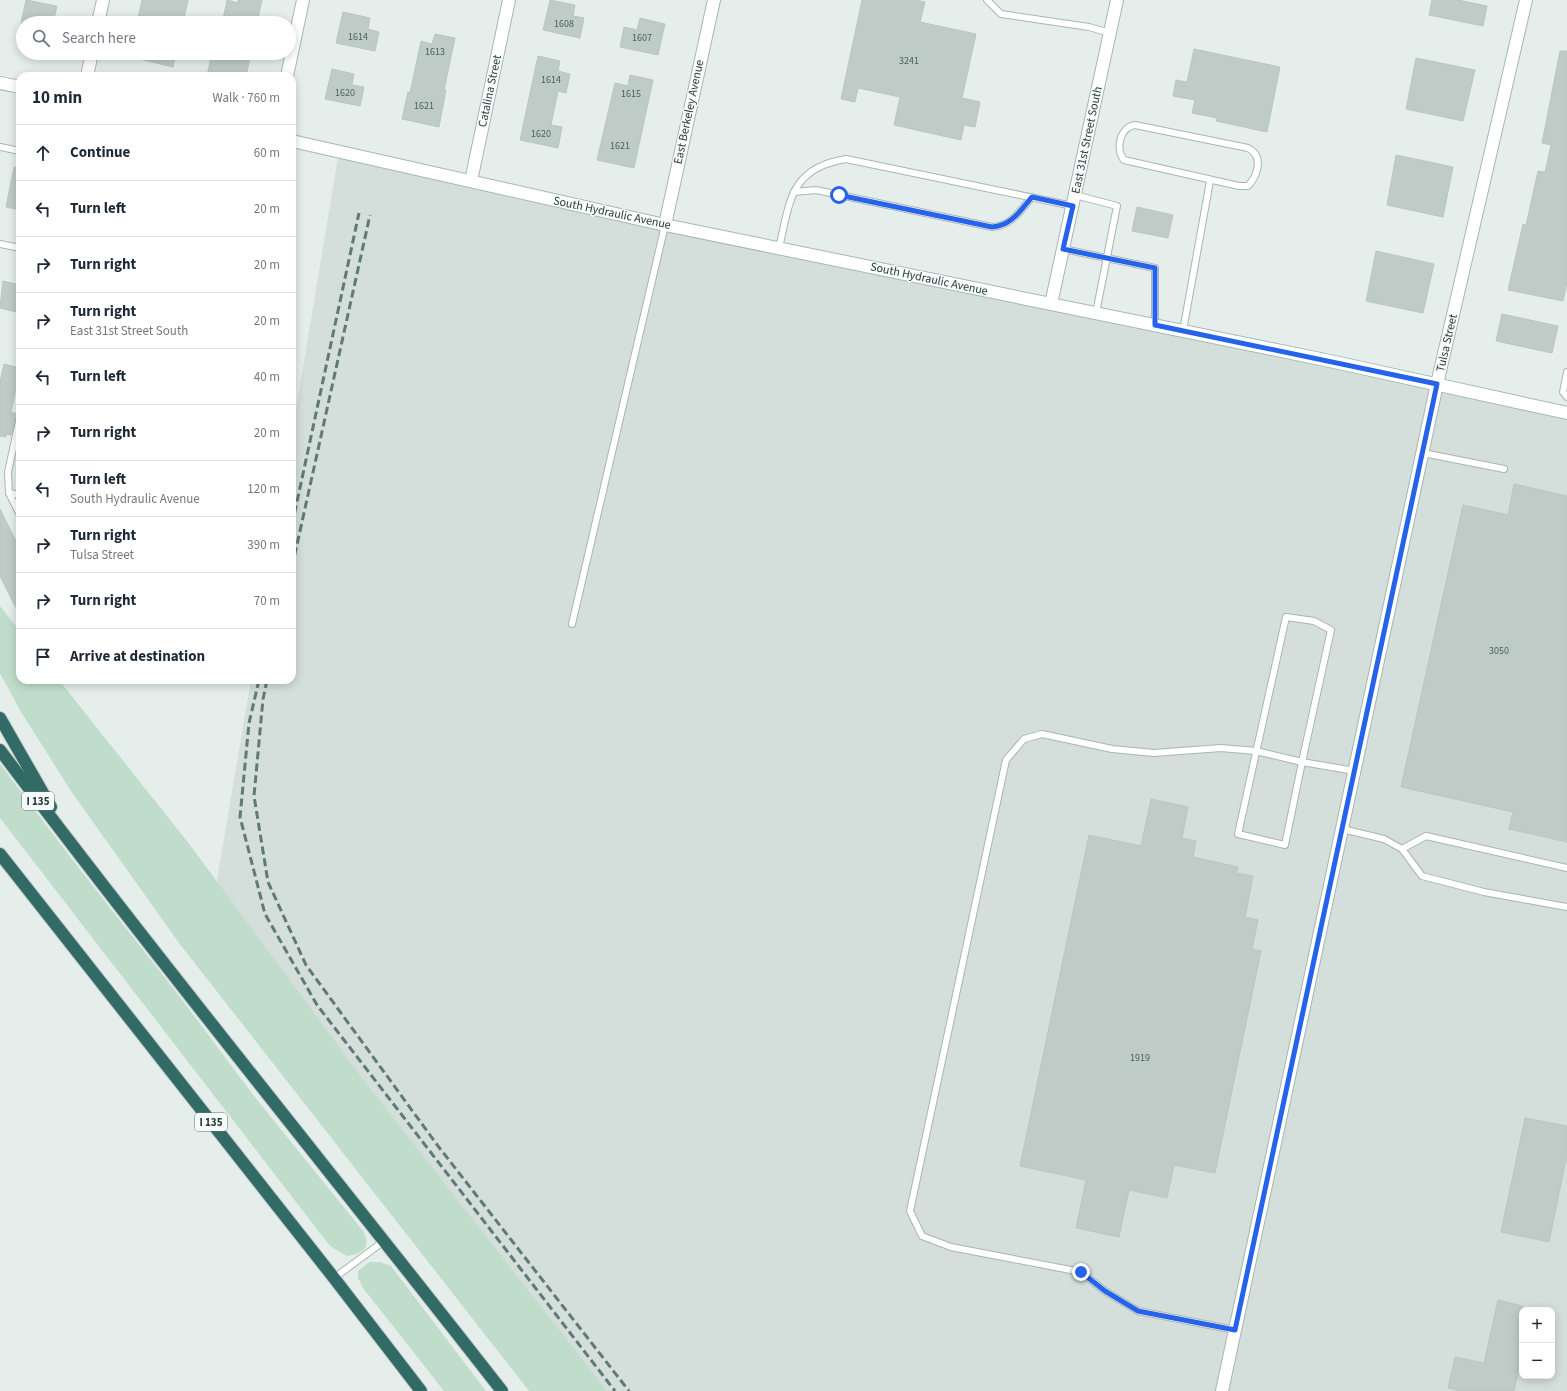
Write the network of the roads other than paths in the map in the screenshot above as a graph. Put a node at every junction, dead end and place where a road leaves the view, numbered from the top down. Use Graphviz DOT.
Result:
graph roads {
  1 [pos="103,0"];
  2 [pos="303,0"];
  3 [pos="509,0"];
  4 [pos="714,0"];
  5 [pos="987,0"];
  6 [pos="1117,0"];
  7 [pos="1526,0"];
  8 [pos="100,16"];
  9 [pos="296,33"];
  10 [pos="1110,33"];
  11 [pos="90,60"];
  12 [pos="290,60"];
  13 [pos="88,72"];
  14 [pos="288,72"];
  15 [pos="0,83"];
  16 [pos="16,86"];
  17 [pos="296,142"];
  18 [pos="0,147"];
  19 [pos="16,149"];
  20 [pos="471,181"];
  21 [pos="1210,181"];
  22 [pos="794,192"];
  23 [pos="1032,197"];
  24 [pos="1074,200"];
  25 [pos="665,224"];
  26 [pos="0,244"];
  27 [pos="16,247"];
  28 [pos="779,248"];
  29 [pos="1063,249"];
  30 [pos="1108,258"];
  31 [pos="1051,304"];
  32 [pos="1096,313"];
  33 [pos="1155,325"];
  34 [pos="1183,331"];
  35 [pos="1567,372"];
  36 [pos="1437,384"];
  37 [pos="1567,397"];
  38 [pos="1567,412"];
  39 [pos="16,435"];
  40 [pos="1423,453"];
  41 [pos="1504,469"];
  42 [pos="9,493"];
  43 [pos="16,494"];
  44 [pos="16,507"];
  45 [pos="572,624"];
  46 [pos="0,718"];
  47 [pos="0,750"];
  48 [pos="1256,751"];
  49 [pos="1302,762"];
  50 [pos="1354,771"];
  51 [pos="1342,829"];
  52 [pos="1402,849"];
  53 [pos="76,851"];
  54 [pos="0,854"];
  55 [pos="1567,868"];
  56 [pos="1567,908"];
  57 [pos="384,1241"];
  58 [pos="334,1278"];
  59 [pos="1235,1330"];
  60 [pos="421,1391"];
  61 [pos="502,1391"];
  62 [pos="1222,1391"];
  1 -- 8 [label="street"];
  2 -- 9 [label="street"];
  3 -- 20 [label="street, Catalina Street"];
  4 -- 25 [label="street, East Berkeley Avenue"];
  5 -- 10 [label="lane"];
  6 -- 10 [label="street, East 31st Street South"];
  7 -- 36 [label="street, Tulsa Street"];
  10 -- 24 [label="street, East 31st Street South"];
  11 -- 13 [label="street"];
  12 -- 14 [label="street"];
  15 -- 16 [label="street"];
  17 -- 20 [label="street, South Hydraulic Avenue"];
  18 -- 19 [label="lane"];
  20 -- 25 [label="street, South Hydraulic Avenue"];
  21 -- 21 [label="lane"];
  21 -- 34 [label="lane"];
  22 -- 23 [label="lane"];
  22 -- 23 [label="lane"];
  22 -- 28 [label="lane"];
  23 -- 24 [label="lane"];
  24 -- 29 [label="street, East 31st Street South"];
  24 -- 30 [label="lane"];
  25 -- 28 [label="street, South Hydraulic Avenue"];
  25 -- 45 [label="lane"];
  26 -- 27 [label="lane"];
  28 -- 31 [label="street, South Hydraulic Avenue"];
  29 -- 30 [label="lane"];
  29 -- 31 [label="street, East 31st Street South"];
  30 -- 32 [label="lane"];
  30 -- 33 [label="lane"];
  31 -- 32 [label="street, South Hydraulic Avenue"];
  32 -- 33 [label="street, South Hydraulic Avenue"];
  33 -- 34 [label="street, South Hydraulic Avenue"];
  34 -- 36 [label="street, South Hydraulic Avenue"];
  35 -- 37 [label="lane"];
  36 -- 38 [label="street, South Hydraulic Avenue"];
  36 -- 40 [label="street, Tulsa Street"];
  39 -- 42 [label="lane"];
  40 -- 41 [label="lane"];
  40 -- 50 [label="street, Tulsa Street"];
  42 -- 43 [label="lane"];
  42 -- 44 [label="lane"];
  46 -- 53 [label="highway"];
  47 -- 53 [label="highway, I 135"];
  48 -- 49 [label="lane"];
  48 -- 49 [label="lane"];
  48 -- 49 [label="lane"];
  48 -- 59 [label="lane"];
  49 -- 50 [label="lane"];
  50 -- 51 [label="street, Tulsa Street"];
  51 -- 52 [label="lane"];
  51 -- 59 [label="street, Tulsa Street"];
  52 -- 55 [label="lane"];
  52 -- 56 [label="lane"];
  53 -- 57 [label="highway, I 135"];
  54 -- 58 [label="highway, I 135"];
  57 -- 58 [label="lane"];
  57 -- 61 [label="highway, I 135"];
  58 -- 60 [label="highway, I 135"];
  59 -- 62 [label="street, Tulsa Street"];
}
